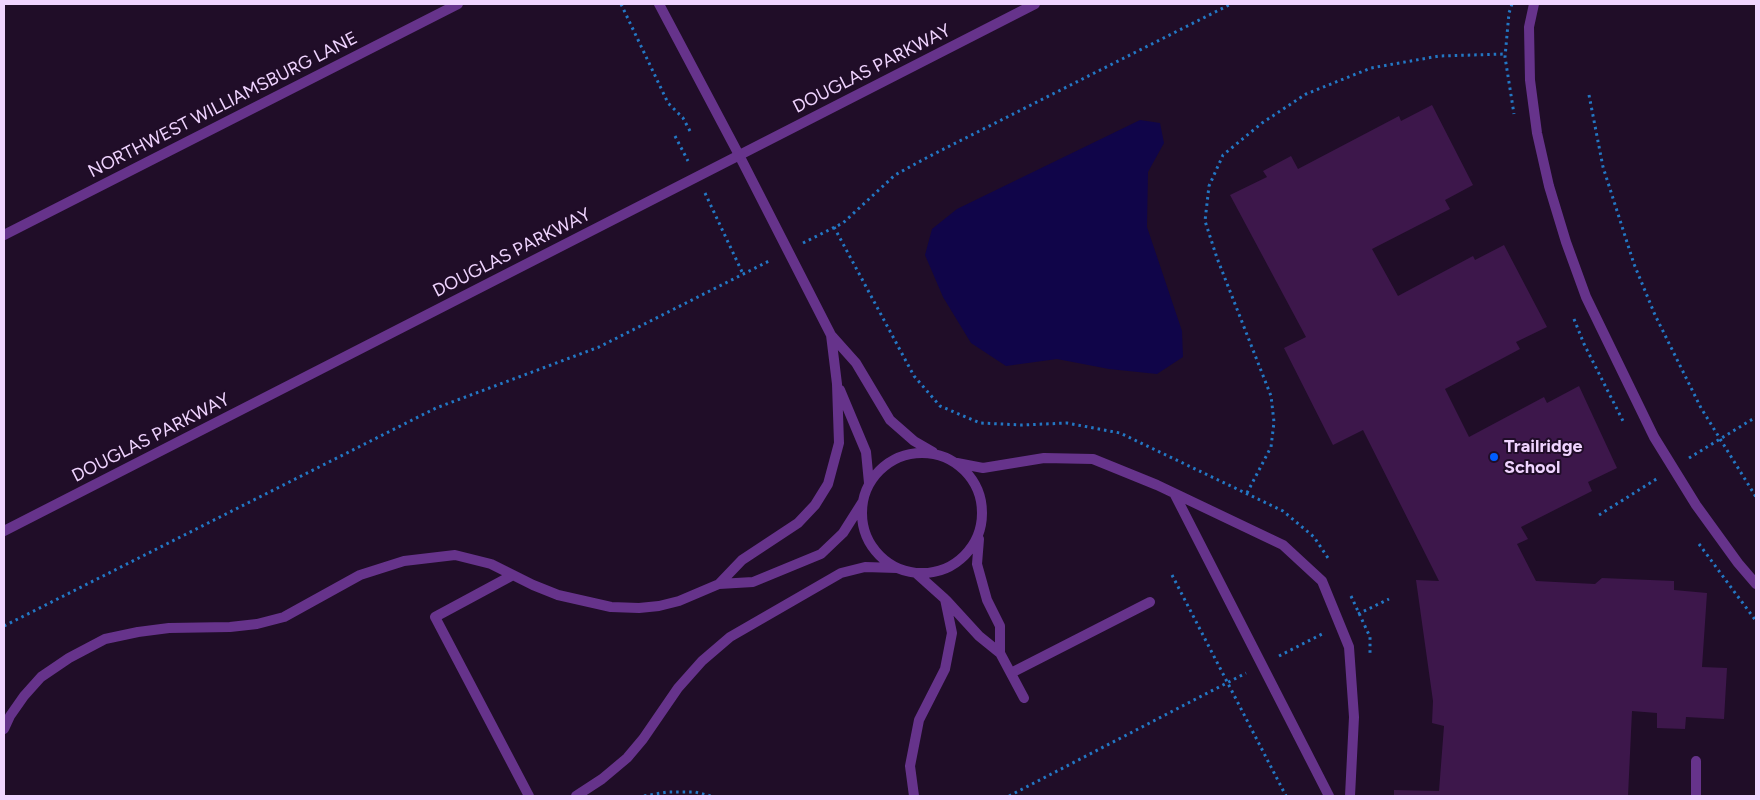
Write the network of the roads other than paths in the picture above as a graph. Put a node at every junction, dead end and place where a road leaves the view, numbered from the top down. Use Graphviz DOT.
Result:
graph roads {
  1 [pos="458,4"];
  2 [pos="659,4"];
  3 [pos="1035,4"];
  4 [pos="1534,4"];
  5 [pos="739,155"];
  6 [pos="4,234"];
  7 [pos="831,335"];
  8 [pos="837,384"];
  9 [pos="939,454"];
  10 [pos="957,463"];
  11 [pos="869,483"];
  12 [pos="1174,493"];
  13 [pos="862,502"];
  14 [pos="4,531"];
  15 [pos="979,534"];
  16 [pos="897,568"];
  17 [pos="916,573"];
  18 [pos="513,575"];
  19 [pos="719,584"];
  20 [pos="1756,584"];
  21 [pos="945,599"];
  22 [pos="1150,602"];
  23 [pos="1000,653"];
  24 [pos="1011,673"];
  25 [pos="1024,698"];
  26 [pos="4,729"];
  27 [pos="1696,761"];
  28 [pos="529,796"];
  29 [pos="576,796"];
  30 [pos="914,796"];
  31 [pos="1329,796"];
  32 [pos="1350,796"];
  33 [pos="1696,796"];
  1 -- 6 [label="street, NORTHWEST WILLIAMSBURG LANE"];
  2 -- 5 [label="street"];
  3 -- 5 [label="street, DOUGLAS PARKWAY"];
  4 -- 20 [label="street"];
  5 -- 7 [label="street"];
  5 -- 14 [label="street, DOUGLAS PARKWAY"];
  7 -- 8 [label="street"];
  7 -- 9 [label="street"];
  8 -- 11 [label="street"];
  8 -- 19 [label="street"];
  9 -- 10 [label="street"];
  9 -- 11 [label="street"];
  10 -- 12 [label="street"];
  10 -- 15 [label="street"];
  11 -- 13 [label="street"];
  12 -- 31 [label="street"];
  12 -- 32 [label="street"];
  13 -- 16 [label="street"];
  13 -- 19 [label="street"];
  15 -- 17 [label="street"];
  15 -- 23 [label="street"];
  16 -- 17 [label="street"];
  16 -- 29 [label="street"];
  17 -- 21 [label="street"];
  18 -- 19 [label="street"];
  18 -- 26 [label="street"];
  18 -- 28 [label="street"];
  21 -- 23 [label="street"];
  21 -- 30 [label="street"];
  22 -- 24 [label="street"];
  23 -- 24 [label="street"];
  24 -- 25 [label="street"];
  27 -- 33 [label="street"];
}
